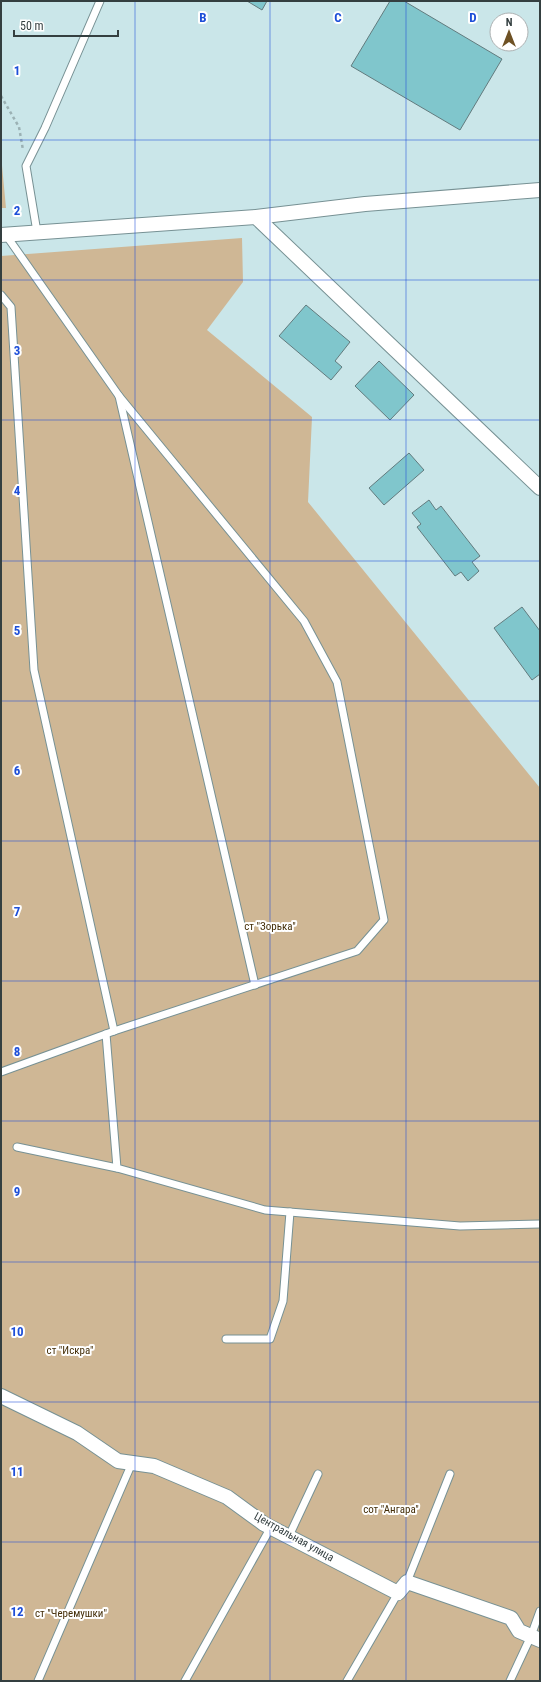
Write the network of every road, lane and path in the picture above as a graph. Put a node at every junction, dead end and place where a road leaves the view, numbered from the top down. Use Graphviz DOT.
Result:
graph roads {
  1 [pos="100,1"];
  2 [pos="1,96"];
  3 [pos="26,166"];
  4 [pos="540,190"];
  5 [pos="256,217"];
  6 [pos="37,232"];
  7 [pos="4,235"];
  8 [pos="1,294"];
  9 [pos="119,396"];
  10 [pos="540,488"];
  11 [pos="255,985"];
  12 [pos="114,1031"];
  13 [pos="106,1034"];
  14 [pos="1,1072"];
  15 [pos="17,1147"];
  16 [pos="117,1168"];
  17 [pos="290,1212"];
  18 [pos="540,1224"];
  19 [pos="226,1339"];
  20 [pos="1,1396"];
  21 [pos="132,1463"];
  22 [pos="318,1474"];
  23 [pos="450,1474"];
  24 [pos="271,1527"];
  25 [pos="289,1536"];
  26 [pos="402,1587"];
  27 [pos="540,1611"];
  28 [pos="535,1638"];
  29 [pos="38,1681"];
  30 [pos="186,1681"];
  31 [pos="347,1681"];
  32 [pos="510,1681"];
  1 -- 3 [label="lane"];
  2 -- 3 [label="path"];
  3 -- 6 [label="lane"];
  4 -- 5 [label="street"];
  5 -- 6 [label="street"];
  5 -- 10 [label="street"];
  6 -- 7 [label="street"];
  7 -- 9 [label="lane"];
  8 -- 12 [label="lane"];
  9 -- 11 [label="lane"];
  9 -- 11 [label="lane"];
  11 -- 12 [label="lane"];
  12 -- 13 [label="lane"];
  13 -- 14 [label="lane"];
  13 -- 16 [label="lane"];
  15 -- 16 [label="lane"];
  16 -- 17 [label="lane"];
  17 -- 18 [label="lane"];
  17 -- 19 [label="lane"];
  20 -- 21 [label="street, Центральная улица"];
  21 -- 24 [label="street, Центральная улица"];
  21 -- 29 [label="lane"];
  22 -- 25 [label="lane"];
  23 -- 26 [label="lane"];
  24 -- 25 [label="street, Центральная улица"];
  24 -- 30 [label="lane"];
  25 -- 26 [label="street, Центральная улица"];
  26 -- 28 [label="street, Центральная улица"];
  26 -- 31 [label="lane"];
  27 -- 28 [label="lane"];
  28 -- 32 [label="lane"];
}
